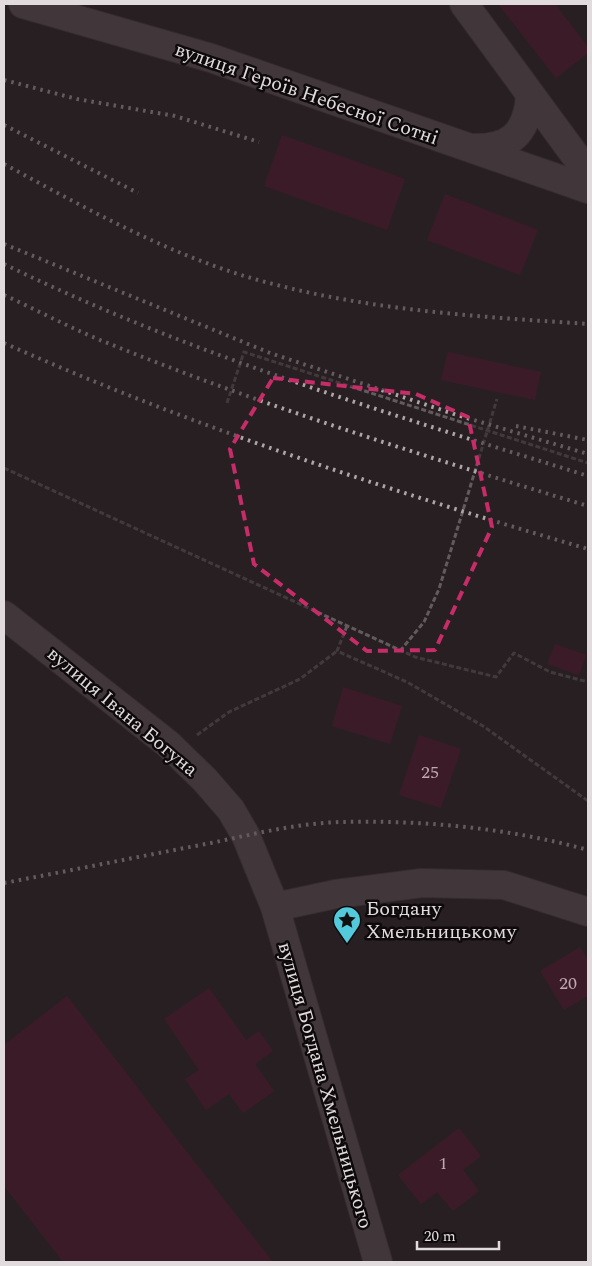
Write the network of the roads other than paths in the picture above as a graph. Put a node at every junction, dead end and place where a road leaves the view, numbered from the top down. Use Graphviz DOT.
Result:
graph roads {
  1 [pos="23,4"];
  2 [pos="464,4"];
  3 [pos="530,96"];
  4 [pos="468,148"];
  5 [pos="588,173"];
  6 [pos="588,189"];
  7 [pos="4,615"];
  8 [pos="275,907"];
  9 [pos="588,912"];
  10 [pos="378,1262"];
  1 -- 4 [label="street, вулиця Героїв Небесної Сотні"];
  2 -- 3 [label="street"];
  3 -- 4 [label="street"];
  3 -- 5 [label="street"];
  4 -- 6 [label="street, вулиця Героїв Небесної Сотні"];
  7 -- 8 [label="street, вулиця Івана Богуна"];
  8 -- 9 [label="street"];
  8 -- 10 [label="street, вулиця Богдана Хмельницького"];
}
